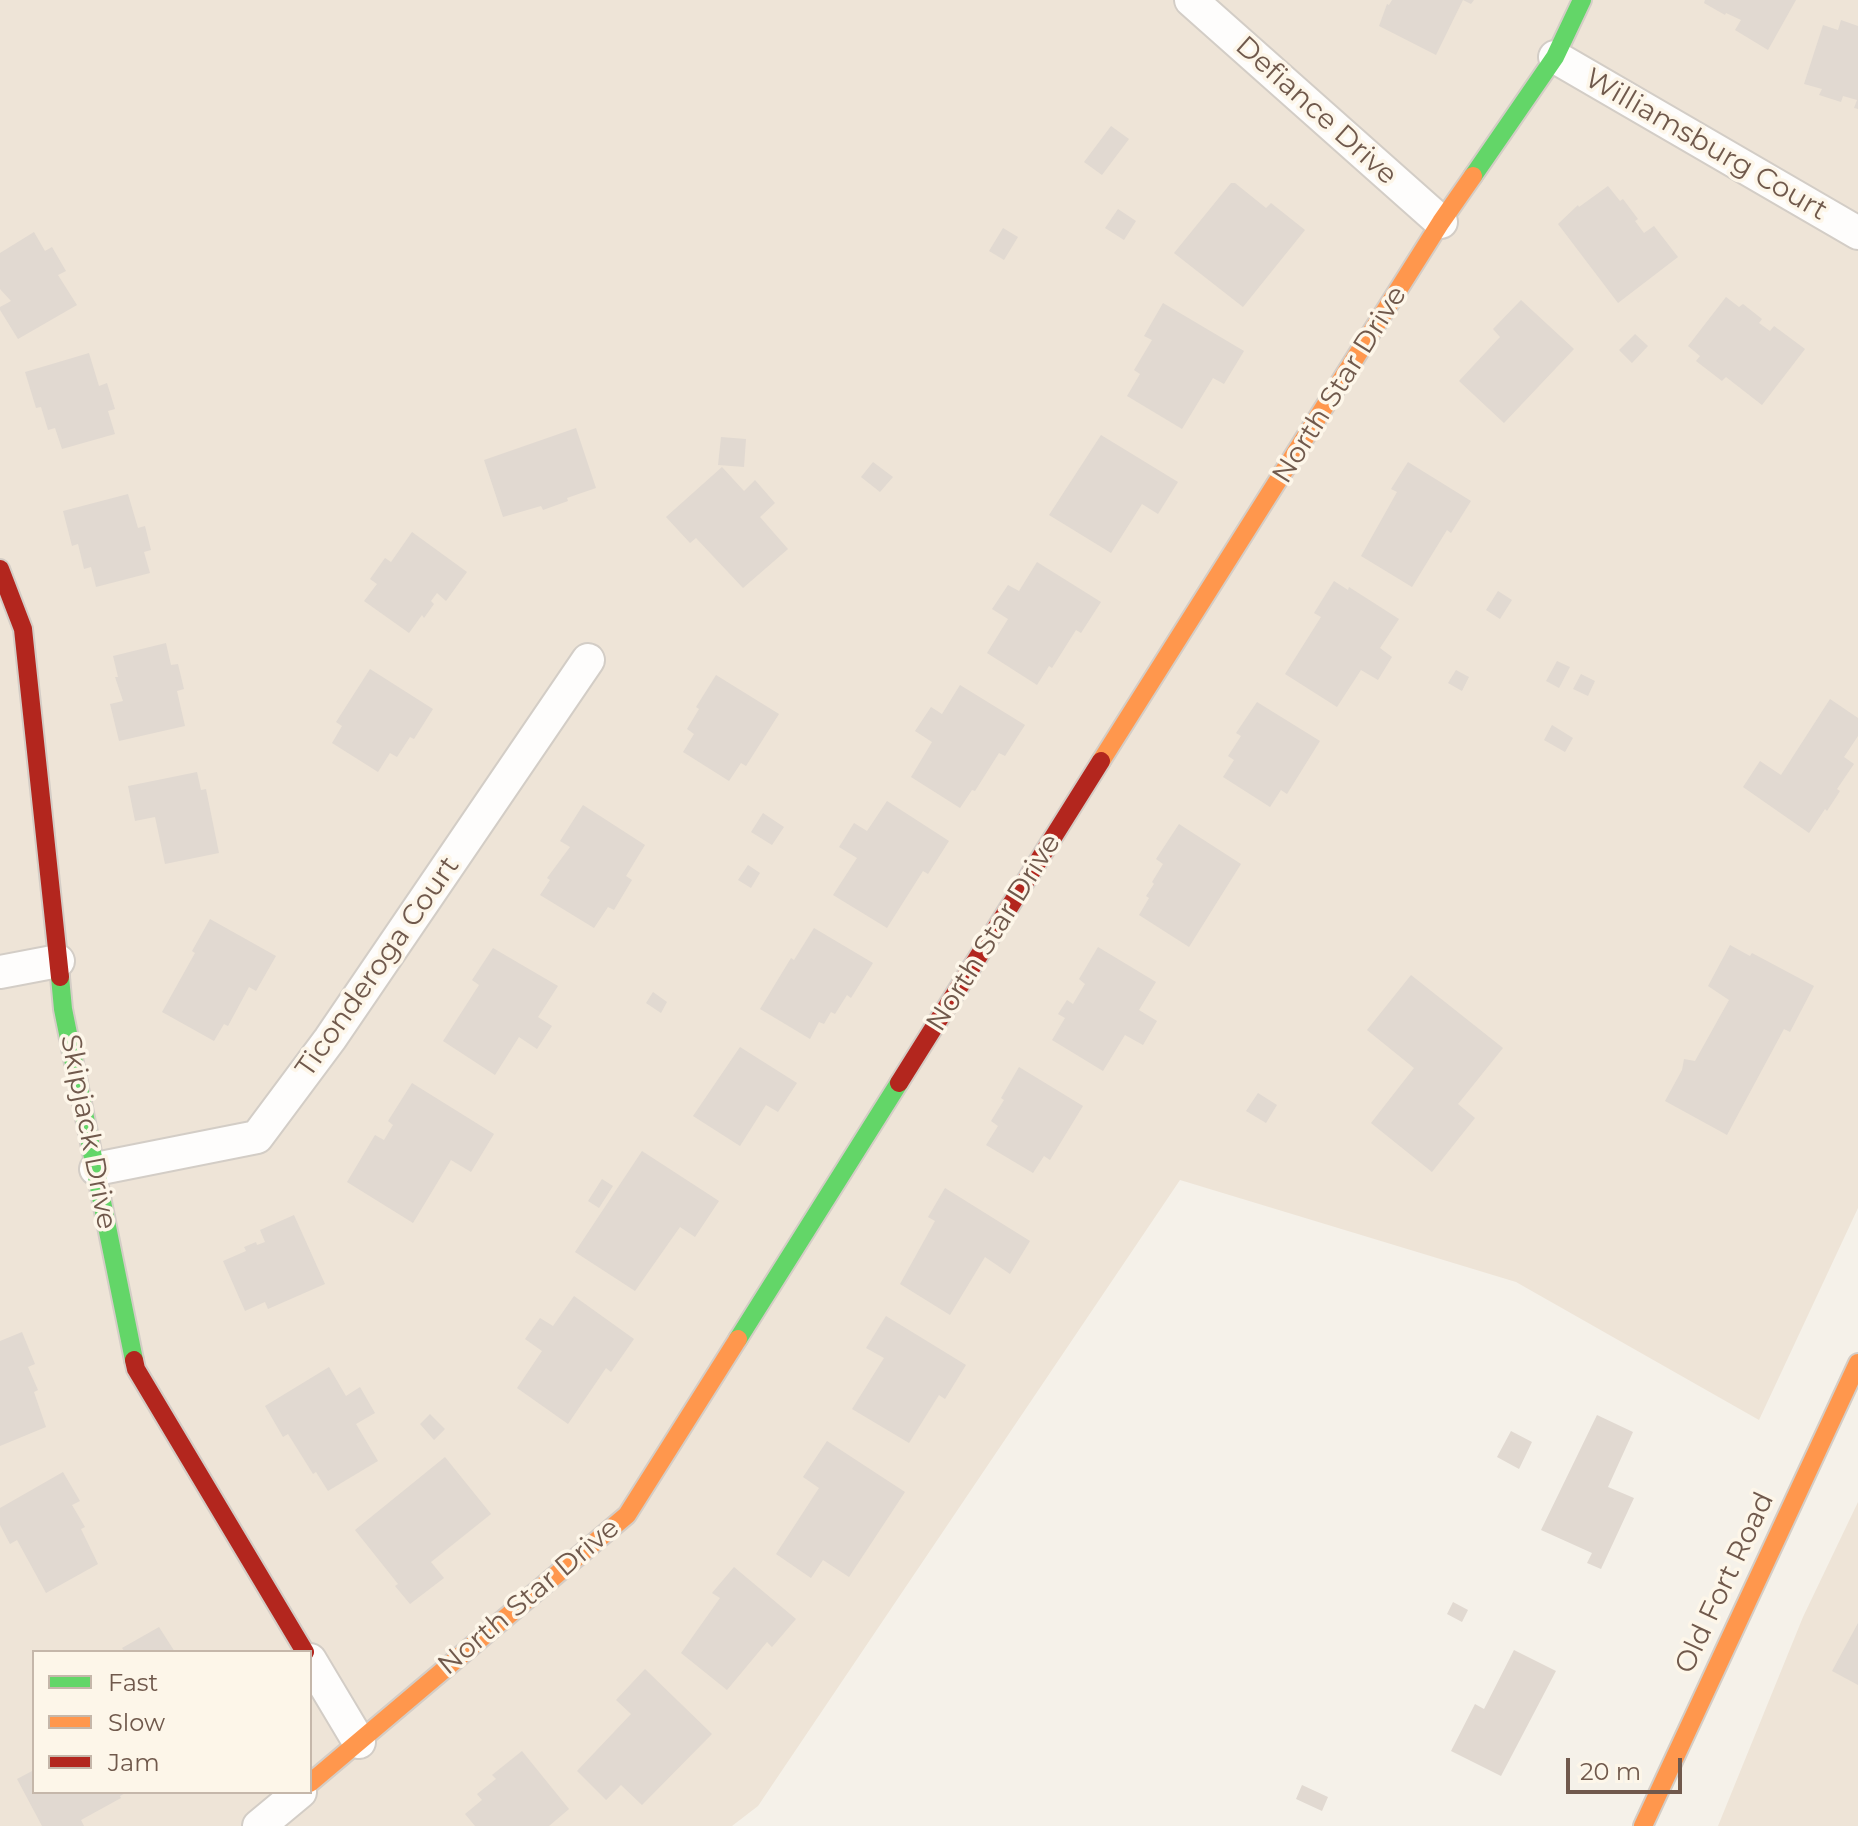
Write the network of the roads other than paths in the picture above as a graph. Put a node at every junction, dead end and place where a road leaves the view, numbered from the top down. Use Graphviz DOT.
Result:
graph roads {
  1 [pos="1191,0"];
  2 [pos="1582,0"];
  3 [pos="1555,57"];
  4 [pos="1441,222"];
  5 [pos="1858,233"];
  6 [pos="0,569"];
  7 [pos="588,660"];
  8 [pos="58,961"];
  9 [pos="0,972"];
  10 [pos="96,1169"];
  11 [pos="1858,1363"];
  12 [pos="304,1650"];
  13 [pos="312,1663"];
  14 [pos="359,1742"];
  15 [pos="312,1781"];
  16 [pos="298,1794"];
  17 [pos="259,1826"];
  18 [pos="1643,1826"];
  1 -- 4 [label="street, Defiance Drive"];
  2 -- 3 [label="street, North Star Drive"];
  3 -- 4 [label="street, North Star Drive"];
  3 -- 5 [label="street, Williamsburg Court"];
  4 -- 14 [label="street, North Star Drive"];
  6 -- 8 [label="street, Skipjack Drive"];
  7 -- 10 [label="street, Ticonderoga Court"];
  8 -- 9 [label="street"];
  8 -- 10 [label="street, Skipjack Drive"];
  10 -- 12 [label="street, Skipjack Drive"];
  11 -- 18 [label="street, Old Fort Road"];
  13 -- 14 [label="street"];
  14 -- 15 [label="street, North Star Drive"];
  16 -- 17 [label="street"];
}
